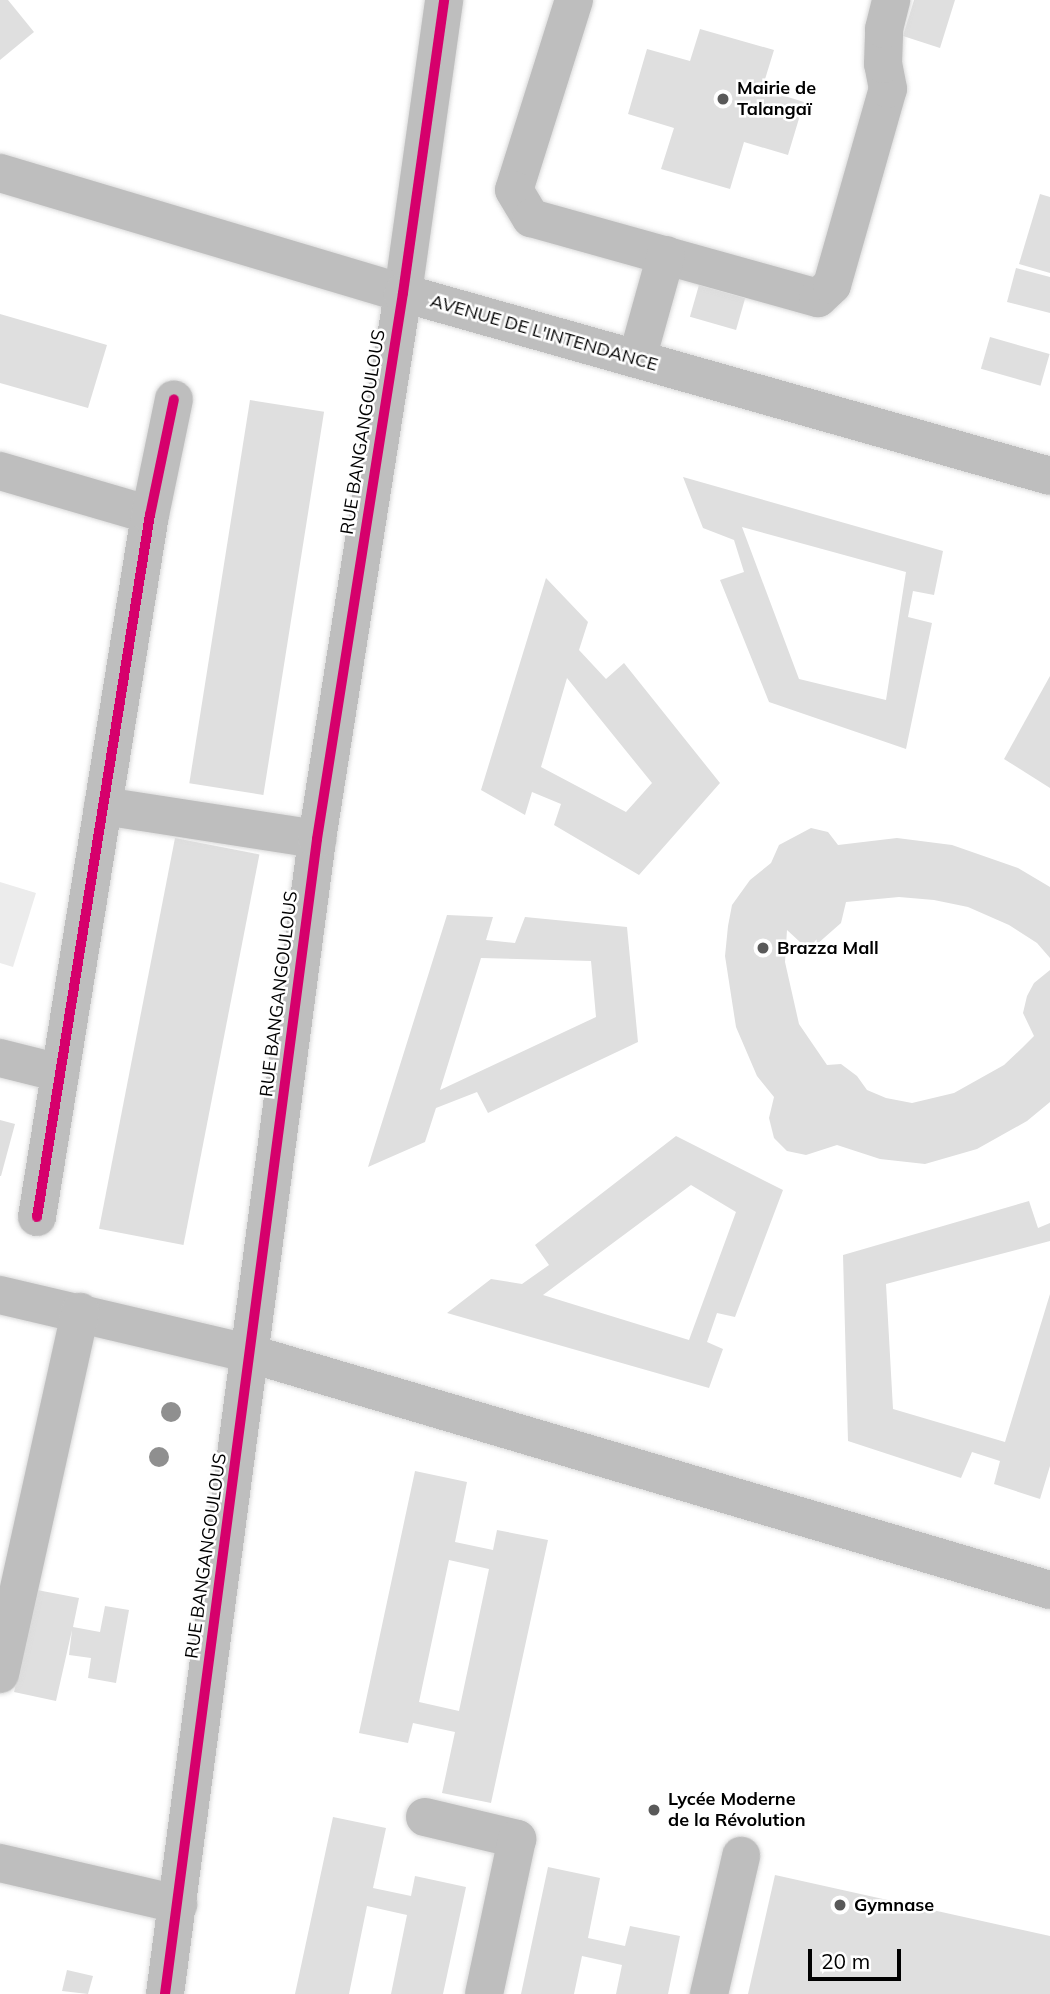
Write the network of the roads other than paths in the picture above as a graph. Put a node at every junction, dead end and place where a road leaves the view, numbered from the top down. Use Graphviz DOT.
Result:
graph roads {
  1 [pos="444,0"];
  2 [pos="574,0"];
  3 [pos="891,0"];
  4 [pos="0,173"];
  5 [pos="666,256"];
  6 [pos="403,293"];
  7 [pos="637,359"];
  8 [pos="174,399"];
  9 [pos="0,471"];
  10 [pos="1050,476"];
  11 [pos="150,515"];
  12 [pos="103,806"];
  13 [pos="317,839"];
  14 [pos="0,1058"];
  15 [pos="60,1073"];
  16 [pos="37,1217"];
  17 [pos="0,1295"];
  18 [pos="80,1312"];
  19 [pos="251,1354"];
  20 [pos="1050,1590"];
  21 [pos="0,1674"];
  22 [pos="425,1817"];
  23 [pos="741,1856"];
  24 [pos="0,1863"];
  25 [pos="178,1904"];
  26 [pos="165,1994"];
  27 [pos="484,1994"];
  28 [pos="709,1994"];
  1 -- 6 [label="street, RUE BANGANGOULOUS"];
  2 -- 5 [label="street"];
  3 -- 5 [label="street"];
  4 -- 6 [label="street, AVENUE DE L'INTENDANCE"];
  5 -- 7 [label="street"];
  6 -- 7 [label="street, AVENUE DE L'INTENDANCE"];
  6 -- 13 [label="street, RUE BANGANGOULOUS"];
  7 -- 10 [label="street, AVENUE DE L'INTENDANCE"];
  8 -- 11 [label="street"];
  9 -- 11 [label="street"];
  11 -- 12 [label="street"];
  12 -- 13 [label="street"];
  12 -- 15 [label="street"];
  13 -- 19 [label="street, RUE BANGANGOULOUS"];
  14 -- 15 [label="street"];
  15 -- 16 [label="street"];
  17 -- 18 [label="street"];
  18 -- 19 [label="street"];
  18 -- 21 [label="street"];
  19 -- 20 [label="street"];
  19 -- 25 [label="street, RUE BANGANGOULOUS"];
  22 -- 27 [label="street"];
  23 -- 28 [label="street"];
  24 -- 25 [label="street"];
  25 -- 26 [label="street, RUE BANGANGOULOUS"];
}
